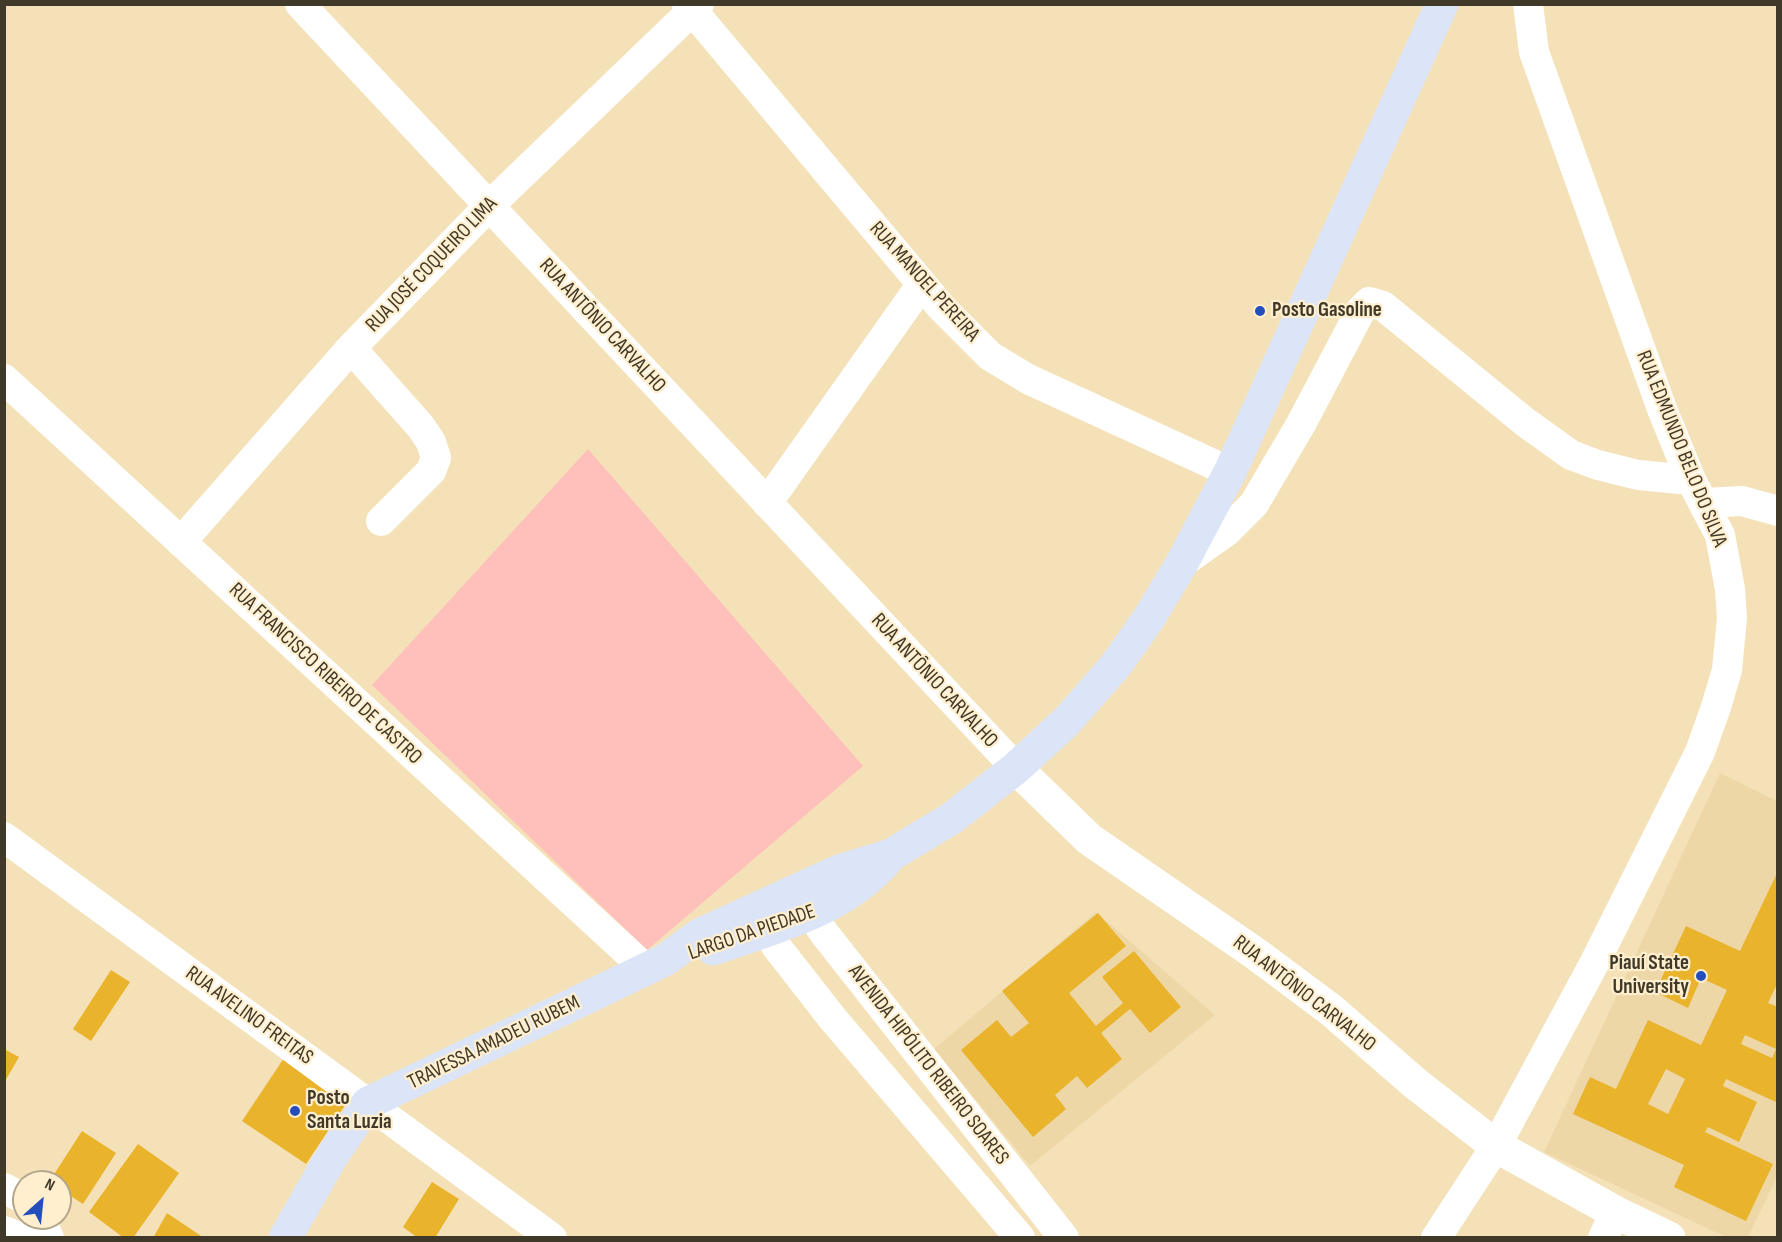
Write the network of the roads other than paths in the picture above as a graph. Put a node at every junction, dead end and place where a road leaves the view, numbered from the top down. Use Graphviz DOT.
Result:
graph roads {
  1 [pos="300,4"];
  2 [pos="1442,4"];
  3 [pos="1528,4"];
  4 [pos="692,6"];
  5 [pos="489,206"];
  6 [pos="922,284"];
  7 [pos="351,348"];
  8 [pos="4,379"];
  9 [pos="1230,472"];
  10 [pos="1697,491"];
  11 [pos="767,503"];
  12 [pos="1778,511"];
  13 [pos="381,521"];
  14 [pos="182,542"];
  15 [pos="1182,563"];
  16 [pos="1016,768"];
  17 [pos="4,837"];
  18 [pos="803,902"];
  19 [pos="760,920"];
  20 [pos="656,965"];
  21 [pos="368,1103"];
  22 [pos="1496,1146"];
  23 [pos="1609,1225"];
  24 [pos="1056,1227"];
  25 [pos="4,1232"];
  26 [pos="1019,1237"];
  27 [pos="22,1238"];
  28 [pos="285,1238"];
  29 [pos="552,1238"];
  30 [pos="1436,1238"];
  31 [pos="1669,1238"];
  1 -- 5 [label="street, RUA ANTÔNIO CARVALHO"];
  2 -- 9 [label="main road, LARGO DA PIEDADE"];
  3 -- 10 [label="street, RUA EDMUNDO BELO DO SILVA"];
  4 -- 5 [label="street, RUA JOSÉ COQUEIRO LIMA"];
  4 -- 6 [label="street, RUA MANOEL PEREIRA"];
  5 -- 7 [label="street, RUA JOSÉ COQUEIRO LIMA"];
  5 -- 11 [label="street, RUA ANTÔNIO CARVALHO"];
  6 -- 9 [label="street, RUA MANOEL PEREIRA"];
  6 -- 11 [label="street"];
  7 -- 13 [label="street"];
  7 -- 14 [label="street, RUA JOSÉ COQUEIRO LIMA"];
  8 -- 14 [label="street, RUA FRANCISCO RIBEIRO DE CASTRO"];
  9 -- 15 [label="main road, LARGO DA PIEDADE"];
  10 -- 12 [label="street"];
  10 -- 15 [label="street"];
  10 -- 22 [label="street, RUA EDMUNDO BELO DO SILVA"];
  11 -- 16 [label="street, RUA ANTÔNIO CARVALHO"];
  14 -- 20 [label="street, RUA FRANCISCO RIBEIRO DE CASTRO"];
  15 -- 16 [label="main road, LARGO DA PIEDADE"];
  16 -- 18 [label="main road, LARGO DA PIEDADE"];
  16 -- 22 [label="street, RUA ANTÔNIO CARVALHO"];
  17 -- 21 [label="street, RUA AVELINO FREITAS"];
  18 -- 19 [label="main road, LARGO DA PIEDADE"];
  18 -- 24 [label="street, AVENIDA HIPÓLITO RIBEIRO SOARES"];
  19 -- 20 [label="main road, LARGO DA PIEDADE"];
  19 -- 26 [label="street, AVENIDA HIPÓLITO RIBEIRO SOARES"];
  20 -- 21 [label="main road, TRAVESSA AMADEU RUBEM"];
  21 -- 28 [label="main road"];
  21 -- 29 [label="street, RUA AVELINO FREITAS"];
  22 -- 23 [label="street, RUA ANTÔNIO CARVALHO"];
  22 -- 30 [label="street, RUA EDMUNDO BELO DO SILVA"];
  23 -- 31 [label="street, RUA ANTÔNIO CARVALHO"];
  24 -- 26 [label="street"];
  25 -- 27 [label="street"];
}
